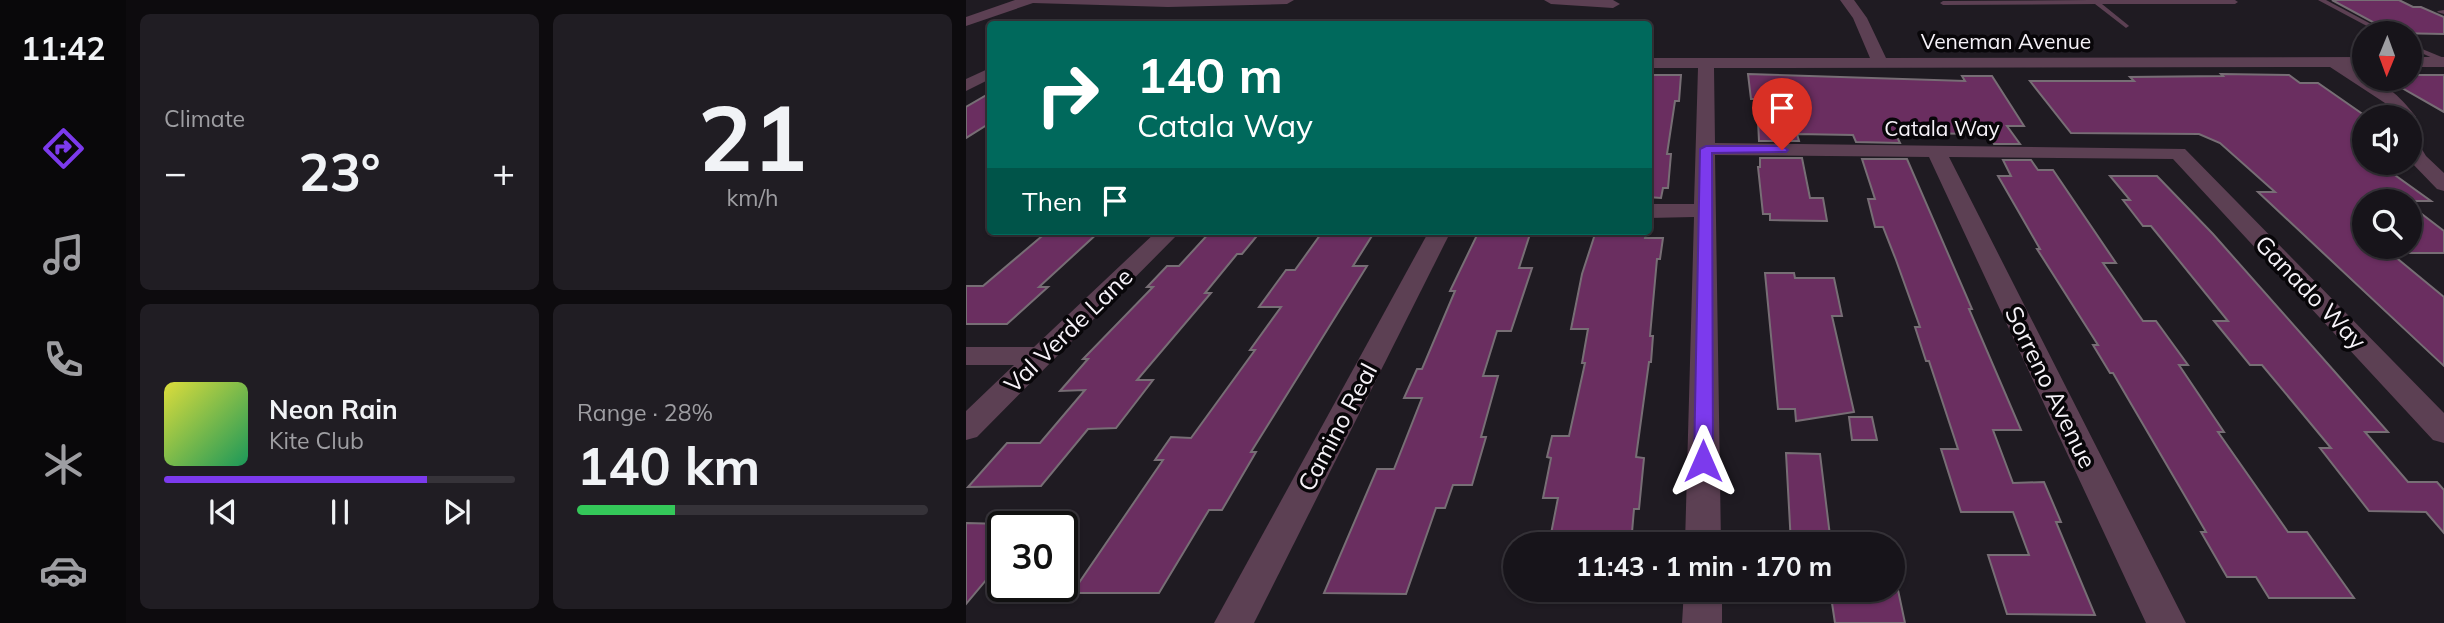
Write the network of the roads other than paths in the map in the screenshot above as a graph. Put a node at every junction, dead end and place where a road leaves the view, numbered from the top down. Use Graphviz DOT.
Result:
graph roads {
  1 [pos="1028,0"];
  2 [pos="1037,0"];
  3 [pos="1287,0"];
  4 [pos="1551,0"];
  5 [pos="1847,0"];
  6 [pos="2321,0"];
  7 [pos="2094,1"];
  8 [pos="1616,2"];
  9 [pos="2235,2"];
  10 [pos="1943,3"];
  11 [pos="1600,17"];
  12 [pos="2362,21"];
  13 [pos="966,22"];
  14 [pos="2126,26"];
  15 [pos="2422,51"];
  16 [pos="2444,61"];
  17 [pos="2333,62"];
  18 [pos="2352,62"];
  19 [pos="2422,62"];
  20 [pos="1652,63"];
  21 [pos="1706,63"];
  22 [pos="1880,63"];
  23 [pos="986,66"];
  24 [pos="966,86"];
  25 [pos="2396,105"];
  26 [pos="1706,149"];
  27 [pos="1936,151"];
  28 [pos="2178,153"];
  29 [pos="2422,163"];
  30 [pos="2444,185"];
  31 [pos="1652,211"];
  32 [pos="1705,211"];
  33 [pos="1166,235"];
  34 [pos="1438,235"];
  35 [pos="966,356"];
  36 [pos="1041,356"];
  37 [pos="966,429"];
  38 [pos="2444,432"];
  39 [pos="1703,532"];
  40 [pos="1703,602"];
  41 [pos="1234,623"];
  42 [pos="1702,623"];
  43 [pos="2166,623"];
  1 -- 13 [label="street"];
  2 -- 3 [label="street"];
  4 -- 8 [label="street"];
  5 -- 22 [label="street"];
  6 -- 12 [label="lane"];
  7 -- 9 [label="lane"];
  7 -- 10 [label="lane"];
  7 -- 14 [label="lane"];
  8 -- 11 [label="street"];
  15 -- 16 [label="lane"];
  16 -- 19 [label="street"];
  17 -- 18 [label="street, Veneman Avenue"];
  17 -- 22 [label="street, Veneman Avenue"];
  17 -- 25 [label="street"];
  20 -- 21 [label="street, Veneman Avenue"];
  21 -- 22 [label="street, Veneman Avenue"];
  21 -- 26 [label="street"];
  23 -- 24 [label="street"];
  26 -- 27 [label="street, Catala Way"];
  26 -- 32 [label="street"];
  27 -- 28 [label="street, Catala Way"];
  27 -- 43 [label="street, Sorreno Avenue"];
  28 -- 38 [label="street, Ganado Way"];
  29 -- 30 [label="street"];
  31 -- 32 [label="street"];
  32 -- 39 [label="street"];
  33 -- 36 [label="street, Val Verde Lane"];
  34 -- 41 [label="street, Camino Real"];
  35 -- 36 [label="street"];
  36 -- 37 [label="street, Val Verde Lane"];
  40 -- 42 [label="street"];
}
